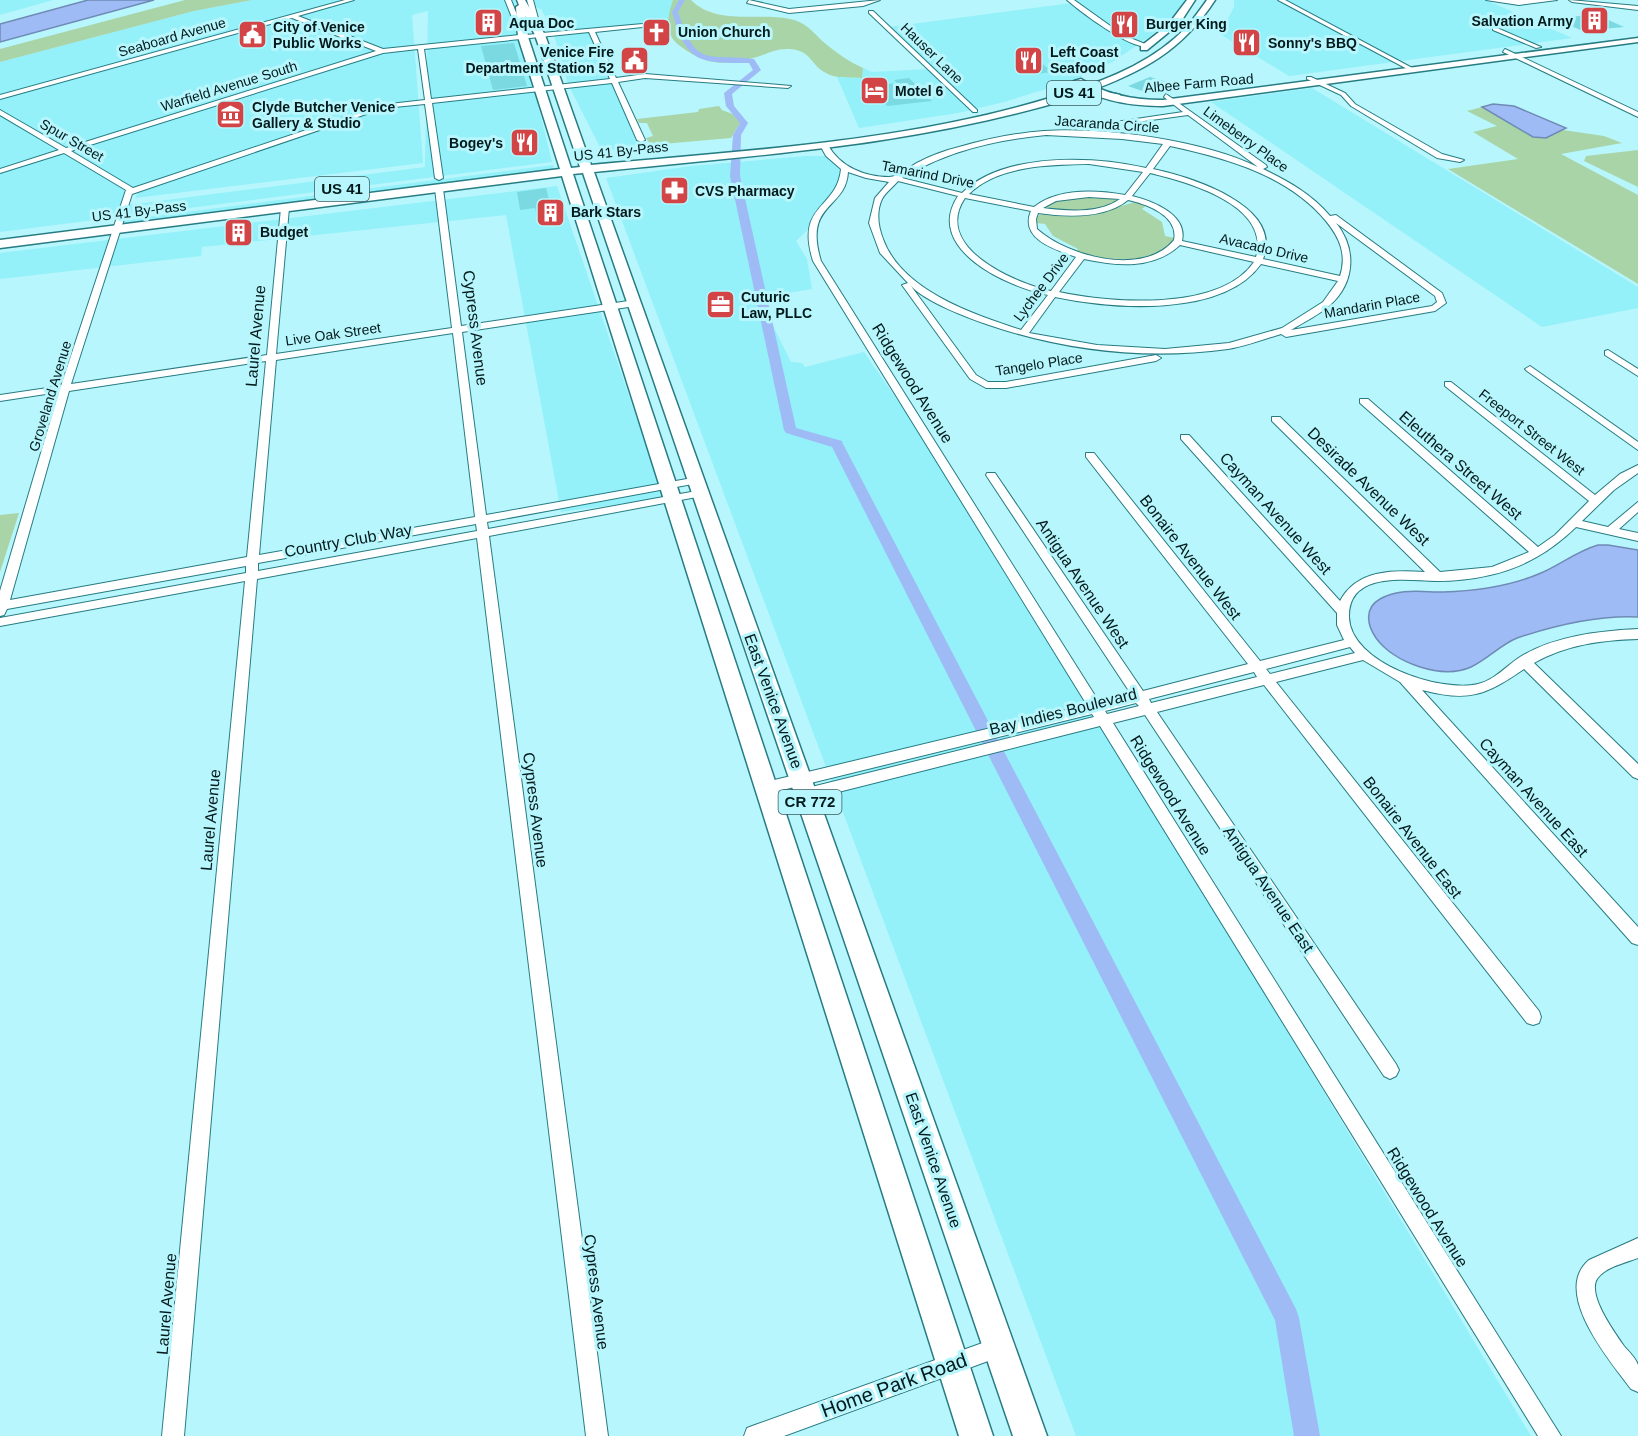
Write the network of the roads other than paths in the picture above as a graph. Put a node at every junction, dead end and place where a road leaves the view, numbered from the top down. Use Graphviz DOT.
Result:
graph roads {
  1 [pos="351,0"];
  2 [pos="507,0"];
  3 [pos="520,0"];
  4 [pos="530,0"];
  5 [pos="877,0"];
  6 [pos="1071,0"];
  7 [pos="1281,0"];
  8 [pos="1489,0"];
  9 [pos="1554,0"];
  10 [pos="1572,0"];
  11 [pos="1600,0"];
  12 [pos="749,2"];
  13 [pos="1206,3"];
  14 [pos="1189,4"];
  15 [pos="1638,6"];
  16 [pos="871,12"];
  17 [pos="292,16"];
  18 [pos="652,24"];
  19 [pos="1174,24"];
  20 [pos="1495,29"];
  21 [pos="591,30"];
  22 [pos="1185,34"];
  23 [pos="540,35"];
  24 [pos="1638,35"];
  25 [pos="524,37"];
  26 [pos="1638,40"];
  27 [pos="1172,45"];
  28 [pos="421,46"];
  29 [pos="1147,46"];
  30 [pos="1538,47"];
  31 [pos="382,51"];
  32 [pos="1505,51"];
  33 [pos="1137,52"];
  34 [pos="1515,56"];
  35 [pos="1403,65"];
  36 [pos="1413,70"];
  37 [pos="614,80"];
  38 [pos="1313,81"];
  39 [pos="1093,82"];
  40 [pos="788,86"];
  41 [pos="558,88"];
  42 [pos="541,89"];
  43 [pos="0,97"];
  44 [pos="1116,98"];
  45 [pos="1170,99"];
  46 [pos="428,101"];
  47 [pos="0,112"];
  48 [pos="1190,113"];
  49 [pos="1638,115"];
  50 [pos="977,116"];
  51 [pos="910,129"];
  52 [pos="1032,134"];
  53 [pos="641,140"];
  54 [pos="1168,143"];
  55 [pos="764,147"];
  56 [pos="825,147"];
  57 [pos="66,150"];
  58 [pos="1460,160"];
  59 [pos="576,166"];
  60 [pos="845,169"];
  61 [pos="1148,169"];
  62 [pos="0,171"];
  63 [pos="897,179"];
  64 [pos="439,183"];
  65 [pos="130,191"];
  66 [pos="1299,192"];
  67 [pos="964,194"];
  68 [pos="1126,197"];
  69 [pos="1319,207"];
  70 [pos="285,208"];
  71 [pos="1036,210"];
  72 [pos="120,224"];
  73 [pos="0,234"];
  74 [pos="0,239"];
  75 [pos="1177,242"];
  76 [pos="0,244"];
  77 [pos="1346,248"];
  78 [pos="1375,249"];
  79 [pos="1081,257"];
  80 [pos="1259,261"];
  81 [pos="895,268"];
  82 [pos="1344,280"];
  83 [pos="1053,294"];
  84 [pos="635,303"];
  85 [pos="611,306"];
  86 [pos="1319,310"];
  87 [pos="943,315"];
  88 [pos="1346,324"];
  89 [pos="458,329"];
  90 [pos="1023,334"];
  91 [pos="1255,340"];
  92 [pos="1101,348"];
  93 [pos="1207,348"];
  94 [pos="1608,353"];
  95 [pos="271,357"];
  96 [pos="1106,367"];
  97 [pos="1530,369"];
  98 [pos="1638,373"];
  99 [pos="1448,384"];
  100 [pos="65,388"];
  101 [pos="0,398"];
  102 [pos="1364,401"];
  103 [pos="1276,418"];
  104 [pos="1185,437"];
  105 [pos="1638,447"];
  106 [pos="1090,455"];
  107 [pos="1638,468"];
  108 [pos="992,475"];
  109 [pos="700,487"];
  110 [pos="671,492"];
  111 [pos="1597,502"];
  112 [pos="1638,506"];
  113 [pos="1574,524"];
  114 [pos="482,525"];
  115 [pos="1611,530"];
  116 [pos="1638,537"];
  117 [pos="1537,553"];
  118 [pos="251,568"];
  119 [pos="1438,577"];
  120 [pos="1,607"];
  121 [pos="1342,611"];
  122 [pos="0,622"];
  123 [pos="1635,637"];
  124 [pos="1353,642"];
  125 [pos="1365,655"];
  126 [pos="1524,661"];
  127 [pos="1256,666"];
  128 [pos="1266,679"];
  129 [pos="1404,679"];
  130 [pos="1144,703"];
  131 [pos="1099,714"];
  132 [pos="957,749"];
  133 [pos="1638,773"];
  134 [pos="805,786"];
  135 [pos="768,795"];
  136 [pos="1638,938"];
  137 [pos="1533,1017"];
  138 [pos="1390,1070"];
  139 [pos="1638,1248"];
  140 [pos="999,1347"];
  141 [pos="953,1364"];
  142 [pos="1638,1382"];
  143 [pos="172,1436"];
  144 [pos="597,1436"];
  145 [pos="755,1436"];
  146 [pos="976,1436"];
  147 [pos="1030,1436"];
  148 [pos="1550,1436"];
  1 -- 17 [label="street, Seaboard Avenue"];
  2 -- 25 [label="street, East Venice Avenue"];
  3 -- 23 [label="main road, East Venice Avenue"];
  3 -- 25 [label="main road, East Venice Avenue"];
  4 -- 23 [label="street, East Venice Avenue"];
  5 -- 12 [label="street"];
  6 -- 29 [label="street"];
  7 -- 35 [label="street"];
  8 -- 9 [label="street"];
  10 -- 15 [label="street"];
  11 -- 15 [label="street"];
  13 -- 22 [label="main road, US 41"];
  14 -- 19 [label="main road"];
  14 -- 22 [label="main road"];
  16 -- 50 [label="street, Hauser Lane"];
  17 -- 31 [label="street"];
  17 -- 43 [label="street, Seaboard Avenue"];
  18 -- 21 [label="street, Warfield Avenue South"];
  19 -- 27 [label="main road"];
  19 -- 29 [label="main road"];
  20 -- 30 [label="street"];
  21 -- 23 [label="street, Warfield Avenue South"];
  21 -- 37 [label="street"];
  22 -- 27 [label="main road, US 41"];
  23 -- 25 [label="street, Warfield Avenue South"];
  23 -- 41 [label="main road, East Venice Avenue"];
  24 -- 30 [label="main road, Albee Farm Road"];
  25 -- 28 [label="street, Warfield Avenue South"];
  25 -- 42 [label="main road, East Venice Avenue"];
  26 -- 34 [label="main road, Albee Farm Road"];
  27 -- 39 [label="main road, US 41"];
  28 -- 31 [label="street, Warfield Avenue South"];
  28 -- 46 [label="street, Cypress Avenue"];
  29 -- 33 [label="main road"];
  30 -- 32 [label="main road, Albee Farm Road"];
  31 -- 57 [label="street, Warfield Avenue South"];
  32 -- 34 [label="street"];
  32 -- 35 [label="main road, Albee Farm Road"];
  34 -- 36 [label="main road, Albee Farm Road"];
  34 -- 49 [label="street"];
  35 -- 36 [label="street"];
  35 -- 38 [label="main road, Albee Farm Road"];
  36 -- 38 [label="main road, Albee Farm Road"];
  37 -- 40 [label="street"];
  37 -- 41 [label="street"];
  37 -- 53 [label="street"];
  38 -- 45 [label="main road, Albee Farm Road"];
  38 -- 58 [label="street"];
  39 -- 44 [label="main road, Albee Farm Road"];
  39 -- 45 [label="main road, Albee Farm Road"];
  39 -- 50 [label="main road, US 41"];
  39 -- 50 [label="main road, US 41"];
  41 -- 42 [label="street"];
  41 -- 59 [label="main road, East Venice Avenue"];
  42 -- 46 [label="street"];
  42 -- 59 [label="main road, East Venice Avenue"];
  44 -- 45 [label="main road, Albee Farm Road"];
  44 -- 50 [label="main road"];
  45 -- 48 [label="street"];
  46 -- 64 [label="street, Cypress Avenue"];
  46 -- 65 [label="street"];
  47 -- 57 [label="street, Spur Street"];
  48 -- 52 [label="street, Limeberry Place"];
  48 -- 66 [label="street, Limeberry Place"];
  50 -- 51 [label="main road"];
  51 -- 55 [label="main road, US 41 By-Pass / US 41"];
  51 -- 56 [label="main road, US 41 By-Pass / US 41"];
  52 -- 54 [label="street, Jacaranda Circle"];
  52 -- 63 [label="street, Jacaranda Circle"];
  54 -- 61 [label="street"];
  54 -- 66 [label="street, Jacaranda Circle"];
  55 -- 56 [label="main road, US 41 By-Pass / US 41"];
  55 -- 59 [label="main road, US 41 By-Pass / US 41"];
  56 -- 60 [label="street"];
  57 -- 62 [label="street, Warfield Avenue South"];
  57 -- 65 [label="street, Spur Street"];
  59 -- 64 [label="main road, US 41 By-Pass / US 41"];
  59 -- 84 [label="main road, East Venice Avenue / CR 772"];
  59 -- 85 [label="main road, East Venice Avenue / CR 772"];
  60 -- 63 [label="street, Tamarind Drive"];
  60 -- 131 [label="street, Ridgewood Avenue"];
  61 -- 67 [label="street"];
  61 -- 68 [label="street"];
  61 -- 80 [label="street"];
  63 -- 67 [label="street, Tamarind Drive"];
  63 -- 81 [label="street, Jacaranda Circle"];
  64 -- 70 [label="main road, US 41 By-Pass / US 41"];
  64 -- 72 [label="main road, US 41 By-Pass / US 41"];
  64 -- 89 [label="street, Cypress Avenue"];
  65 -- 72 [label="street, Groveland Avenue"];
  66 -- 69 [label="street, Jacaranda Circle"];
  67 -- 71 [label="street, Tamarind Drive"];
  67 -- 83 [label="street"];
  68 -- 71 [label="street"];
  68 -- 71 [label="street, Tamarind Drive"];
  68 -- 75 [label="street"];
  69 -- 77 [label="street, Jacaranda Circle"];
  69 -- 78 [label="street, Mandarin Place"];
  70 -- 72 [label="main road, US 41 By-Pass / US 41"];
  70 -- 95 [label="street, Laurel Avenue"];
  71 -- 79 [label="street"];
  72 -- 73 [label="main road, US 41 By-Pass / US 41"];
  72 -- 74 [label="main road"];
  72 -- 76 [label="main road, US 41 By-Pass / US 41"];
  72 -- 100 [label="street, Groveland Avenue"];
  75 -- 79 [label="street"];
  75 -- 80 [label="street, Avacado Drive"];
  77 -- 78 [label="street"];
  77 -- 82 [label="street"];
  78 -- 88 [label="street, Mandarin Place"];
  79 -- 83 [label="street, Lychee Drive"];
  80 -- 82 [label="street, Avacado Drive"];
  80 -- 83 [label="street"];
  81 -- 87 [label="street, Tangelo Place"];
  81 -- 87 [label="street, Jacaranda Circle"];
  82 -- 86 [label="street, Jacaranda Circle"];
  83 -- 90 [label="street, Lychee Drive"];
  84 -- 85 [label="street, Live Oak Street"];
  84 -- 109 [label="main road, East Venice Avenue / CR 772"];
  85 -- 89 [label="street, Live Oak Street"];
  85 -- 110 [label="main road, East Venice Avenue / CR 772"];
  86 -- 88 [label="street"];
  86 -- 91 [label="street, Jacaranda Circle"];
  87 -- 90 [label="street, Jacaranda Circle"];
  87 -- 96 [label="street, Tangelo Place"];
  88 -- 91 [label="street, Mandarin Place"];
  89 -- 95 [label="street, Live Oak Street"];
  89 -- 114 [label="street, Cypress Avenue"];
  90 -- 92 [label="street, Jacaranda Circle"];
  91 -- 93 [label="street, Jacaranda Circle"];
  92 -- 93 [label="street, Jacaranda Circle"];
  92 -- 96 [label="street"];
  93 -- 96 [label="street, Tangelo Place"];
  94 -- 98 [label="street"];
  95 -- 100 [label="street, Live Oak Street"];
  95 -- 118 [label="street, Laurel Avenue"];
  97 -- 105 [label="street"];
  99 -- 111 [label="street, Freeport Street West"];
  100 -- 101 [label="street, Live Oak Street"];
  100 -- 120 [label="street, Groveland Avenue"];
  102 -- 117 [label="street, Eleuthera Street West"];
  103 -- 119 [label="street, Desirade Avenue West"];
  104 -- 121 [label="street, Cayman Avenue West"];
  106 -- 127 [label="street, Bonaire Avenue West"];
  107 -- 111 [label="street"];
  108 -- 130 [label="street, Antigua Avenue West"];
  109 -- 110 [label="street, Country Club Way"];
  109 -- 134 [label="main road, East Venice Avenue / CR 772"];
  110 -- 114 [label="street, Country Club Way"];
  110 -- 135 [label="main road, East Venice Avenue / CR 772"];
  111 -- 113 [label="street"];
  112 -- 115 [label="street"];
  113 -- 115 [label="street"];
  113 -- 117 [label="street"];
  114 -- 118 [label="street, Country Club Way"];
  114 -- 144 [label="street, Cypress Avenue"];
  115 -- 116 [label="street"];
  117 -- 119 [label="street"];
  118 -- 120 [label="street, Country Club Way"];
  118 -- 122 [label="street, Country Club Way"];
  118 -- 143 [label="street, Laurel Avenue"];
  119 -- 121 [label="street"];
  121 -- 124 [label="street"];
  123 -- 126 [label="street"];
  124 -- 125 [label="street"];
  124 -- 127 [label="street, Bay Indies Boulevard"];
  125 -- 128 [label="street, Bay Indies Boulevard"];
  125 -- 129 [label="street"];
  126 -- 129 [label="street"];
  126 -- 133 [label="street"];
  127 -- 128 [label="street, Bonaire Avenue West"];
  127 -- 130 [label="street, Bay Indies Boulevard"];
  128 -- 130 [label="street, Bay Indies Boulevard"];
  128 -- 137 [label="street, Bonaire Avenue East"];
  129 -- 136 [label="street, Cayman Avenue East"];
  130 -- 131 [label="street, Bay Indies Boulevard"];
  130 -- 138 [label="street, Antigua Avenue East"];
  131 -- 132 [label="street, Bay Indies Boulevard"];
  131 -- 132 [label="street, Bay Indies Boulevard"];
  131 -- 148 [label="street, Ridgewood Avenue"];
  132 -- 134 [label="street, Bay Indies Boulevard"];
  134 -- 135 [label="street, Bay Indies Boulevard"];
  134 -- 140 [label="main road, East Venice Avenue / CR 772"];
  135 -- 141 [label="main road, East Venice Avenue / CR 772"];
  139 -- 142 [label="street"];
  140 -- 141 [label="street, Home Park Road"];
  140 -- 147 [label="main road, East Venice Avenue / CR 772"];
  141 -- 145 [label="street, Home Park Road"];
  141 -- 146 [label="main road, East Venice Avenue / CR 772"];
}
